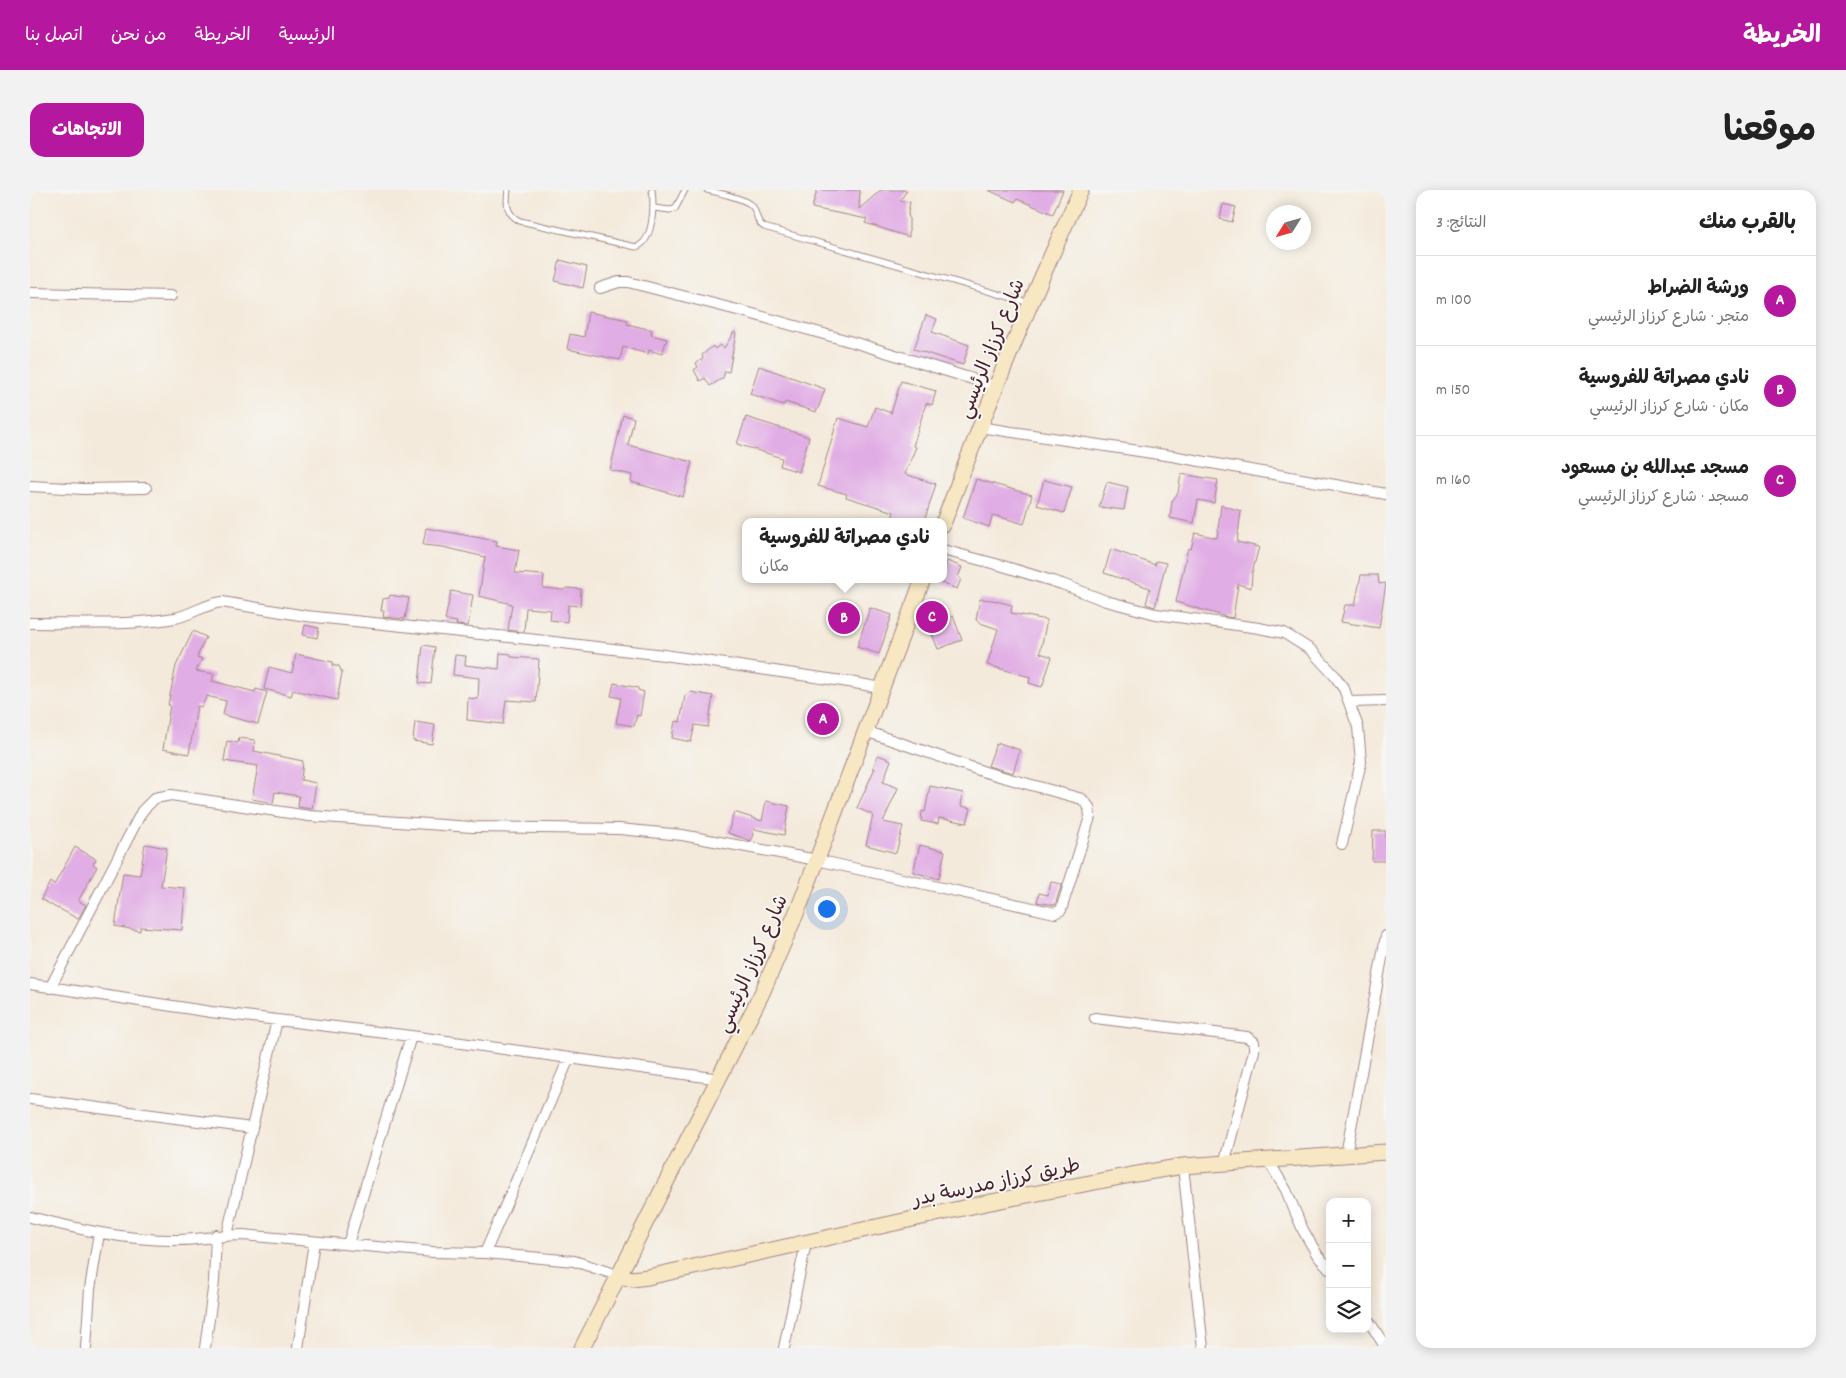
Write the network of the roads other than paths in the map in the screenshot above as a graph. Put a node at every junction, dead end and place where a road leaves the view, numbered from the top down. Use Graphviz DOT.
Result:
graph roads {
  1 [pos="508,190"];
  2 [pos="652,190"];
  3 [pos="685,190"];
  4 [pos="707,190"];
  5 [pos="1081,190"];
  6 [pos="654,208"];
  7 [pos="600,288"];
  8 [pos="30,293"];
  9 [pos="172,296"];
  10 [pos="1030,303"];
  11 [pos="995,386"];
  12 [pos="980,427"];
  13 [pos="30,486"];
  14 [pos="146,488"];
  15 [pos="1386,494"];
  16 [pos="945,518"];
  17 [pos="947,551"];
  18 [pos="921,583"];
  19 [pos="30,623"];
  20 [pos="882,688"];
  21 [pos="1386,701"];
  22 [pos="1350,702"];
  23 [pos="865,731"];
  24 [pos="1342,844"];
  25 [pos="816,860"];
  26 [pos="1386,936"];
  27 [pos="30,984"];
  28 [pos="50,988"];
  29 [pos="1095,1018"];
  30 [pos="277,1020"];
  31 [pos="411,1036"];
  32 [pos="569,1058"];
  33 [pos="720,1079"];
  34 [pos="30,1099"];
  35 [pos="252,1128"];
  36 [pos="1386,1152"];
  37 [pos="1346,1155"];
  38 [pos="1268,1160"];
  39 [pos="1224,1164"];
  40 [pos="1183,1166"];
  41 [pos="30,1217"];
  42 [pos="99,1233"];
  43 [pos="216,1235"];
  44 [pos="227,1235"];
  45 [pos="314,1242"];
  46 [pos="806,1242"];
  47 [pos="348,1244"];
  48 [pos="485,1253"];
  49 [pos="1326,1265"];
  50 [pos="620,1276"];
  51 [pos="1371,1324"];
  52 [pos="86,1348"];
  53 [pos="205,1348"];
  54 [pos="298,1348"];
  55 [pos="582,1348"];
  56 [pos="784,1348"];
  57 [pos="1203,1348"];
  58 [pos="1386,1348"];
  1 -- 6 [label="lane"];
  2 -- 6 [label="lane"];
  3 -- 6 [label="lane"];
  4 -- 10 [label="lane"];
  5 -- 10 [label="street, شارع كرزاز الرئيسي"];
  7 -- 11 [label="street"];
  8 -- 9 [label="street"];
  10 -- 11 [label="street, شارع كرزاز الرئيسي"];
  11 -- 12 [label="street, شارع كرزاز الرئيسي"];
  12 -- 15 [label="street"];
  12 -- 16 [label="street, شارع كرزاز الرئيسي"];
  13 -- 14 [label="street"];
  17 -- 22 [label="street"];
  18 -- 20 [label="street, شارع كرزاز الرئيسي"];
  19 -- 20 [label="street"];
  20 -- 23 [label="street, شارع كرزاز الرئيسي"];
  21 -- 22 [label="street"];
  22 -- 24 [label="street"];
  23 -- 25 [label="street, شارع كرزاز الرئيسي"];
  23 -- 25 [label="street"];
  25 -- 28 [label="street"];
  25 -- 33 [label="street, شارع كرزاز الرئيسي"];
  26 -- 37 [label="street"];
  27 -- 28 [label="street"];
  28 -- 30 [label="street"];
  29 -- 39 [label="street"];
  30 -- 31 [label="street"];
  30 -- 35 [label="street"];
  31 -- 32 [label="street"];
  31 -- 47 [label="street"];
  32 -- 33 [label="street"];
  32 -- 48 [label="street"];
  33 -- 50 [label="street, شارع كرزاز الرئيسي"];
  34 -- 35 [label="street"];
  35 -- 44 [label="street"];
  36 -- 37 [label="street, طريق كرزاز مدرسة بدر"];
  37 -- 38 [label="street, طريق كرزاز مدرسة بدر"];
  38 -- 39 [label="street, طريق كرزاز مدرسة بدر"];
  38 -- 49 [label="street"];
  39 -- 40 [label="street, طريق كرزاز مدرسة بدر"];
  40 -- 46 [label="street, طريق كرزاز مدرسة بدر"];
  40 -- 57 [label="street"];
  41 -- 42 [label="street"];
  42 -- 43 [label="street"];
  42 -- 52 [label="street"];
  43 -- 44 [label="street"];
  43 -- 53 [label="street"];
  44 -- 45 [label="street"];
  45 -- 47 [label="street"];
  45 -- 54 [label="street"];
  46 -- 50 [label="street, طريق كرزاز مدرسة بدر"];
  46 -- 56 [label="street"];
  47 -- 48 [label="street"];
  48 -- 50 [label="street"];
  50 -- 55 [label="street, شارع كرزاز الرئيسي"];
  51 -- 58 [label="street"];
}
